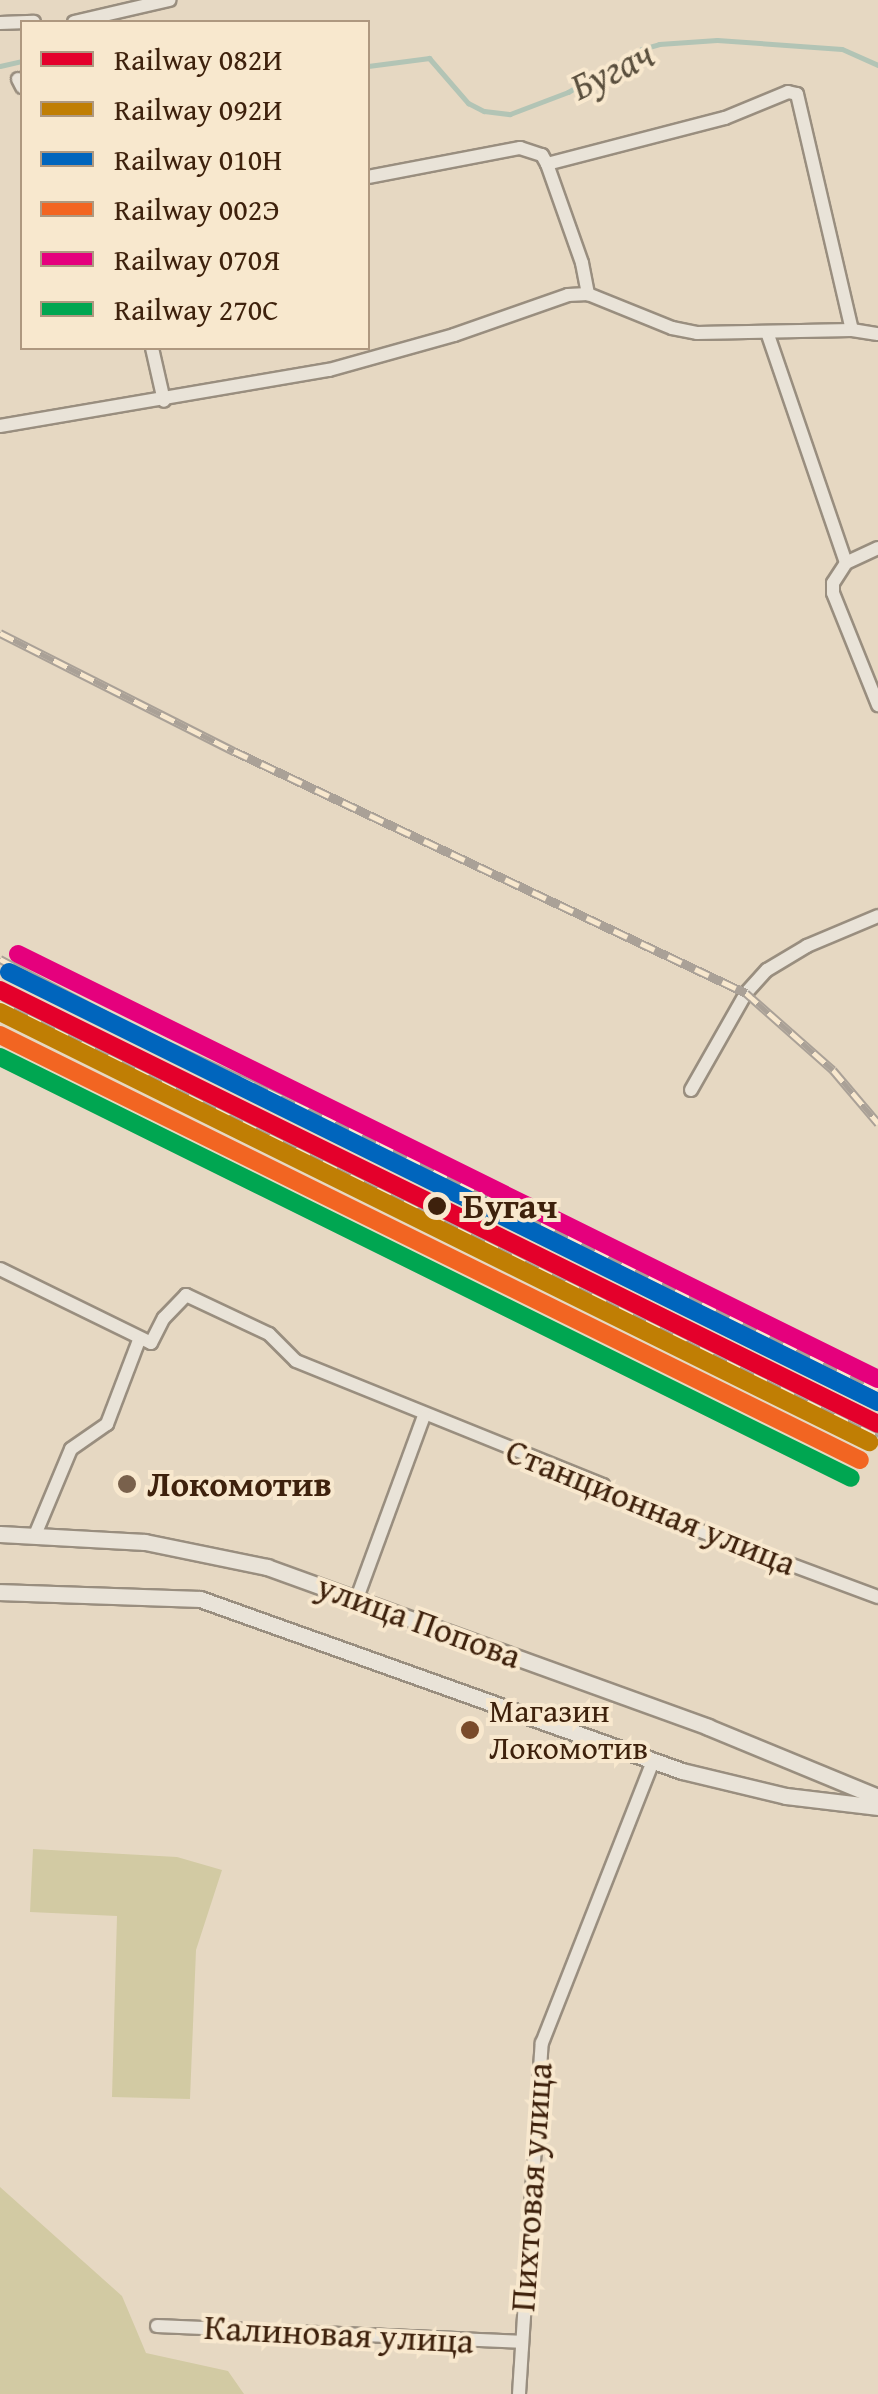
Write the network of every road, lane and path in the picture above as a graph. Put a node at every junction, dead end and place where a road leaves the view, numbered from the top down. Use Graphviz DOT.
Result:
graph roads {
  1 [pos="169,0"];
  2 [pos="83,20"];
  3 [pos="547,164"];
  4 [pos="370,177"];
  5 [pos="588,294"];
  6 [pos="852,330"];
  7 [pos="767,332"];
  8 [pos="878,334"];
  9 [pos="152,350"];
  10 [pos="164,401"];
  11 [pos="0,426"];
  12 [pos="878,548"];
  13 [pos="846,563"];
  14 [pos="878,706"];
  15 [pos="878,916"];
  16 [pos="691,1090"];
  17 [pos="0,1269"];
  18 [pos="138,1340"];
  19 [pos="424,1416"];
  20 [pos="0,1534"];
  21 [pos="35,1535"];
  22 [pos="0,1592"];
  23 [pos="878,1597"];
  24 [pos="357,1598"];
  25 [pos="653,1761"];
  26 [pos="878,1797"];
  27 [pos="878,1807"];
  28 [pos="157,2326"];
  29 [pos="520,2342"];
  30 [pos="519,2394"];
  1 -- 2 [label="street"];
  3 -- 4 [label="street"];
  3 -- 5 [label="street"];
  3 -- 6 [label="street"];
  5 -- 7 [label="street"];
  5 -- 10 [label="street"];
  6 -- 7 [label="street"];
  6 -- 8 [label="street"];
  7 -- 13 [label="street"];
  9 -- 10 [label="street"];
  10 -- 11 [label="street"];
  12 -- 13 [label="street"];
  13 -- 14 [label="street"];
  15 -- 16 [label="street"];
  17 -- 18 [label="street"];
  18 -- 19 [label="street, Станционная улица"];
  18 -- 21 [label="street"];
  19 -- 23 [label="street, Станционная улица"];
  19 -- 24 [label="street"];
  20 -- 21 [label="street, улица Попова"];
  21 -- 24 [label="street, улица Попова"];
  22 -- 25 [label="street, улица Попова"];
  24 -- 26 [label="street, улица Попова"];
  25 -- 27 [label="street, улица Попова"];
  25 -- 29 [label="street, Пихтовая улица"];
  28 -- 29 [label="street, Калиновая улица"];
  29 -- 30 [label="street, Пихтовая улица"];
}
